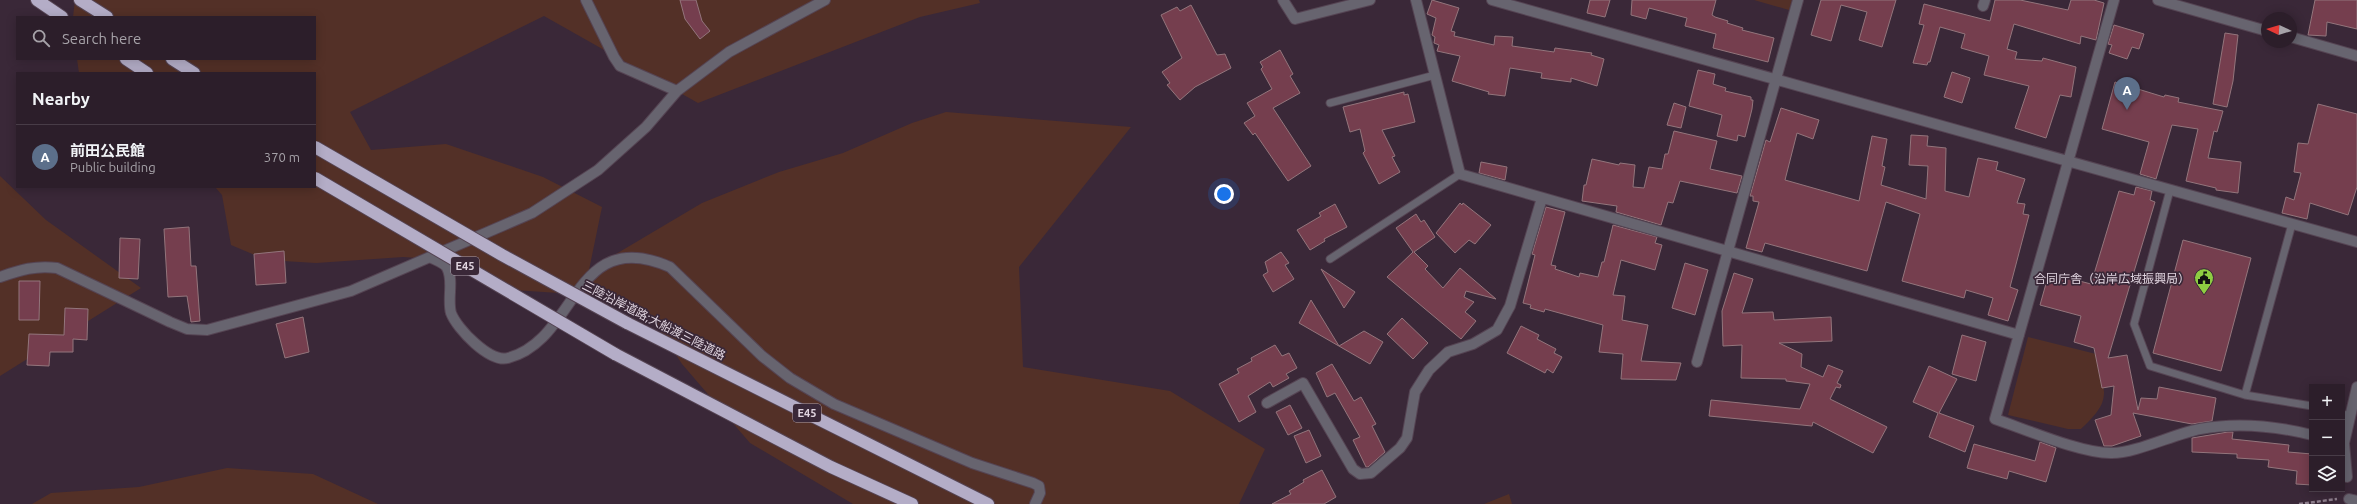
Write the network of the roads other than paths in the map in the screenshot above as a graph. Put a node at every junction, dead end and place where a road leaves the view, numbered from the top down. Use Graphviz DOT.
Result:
graph roads {
  1 [pos="37,0"];
  2 [pos="80,0"];
  3 [pos="586,0"];
  4 [pos="825,0"];
  5 [pos="1283,0"];
  6 [pos="1370,0"];
  7 [pos="1416,0"];
  8 [pos="1492,0"];
  9 [pos="1798,0"];
  10 [pos="2114,0"];
  11 [pos="2158,0"];
  12 [pos="61,16"];
  13 [pos="105,16"];
  14 [pos="2261,28"];
  15 [pos="2297,39"];
  16 [pos="2357,56"];
  17 [pos="128,60"];
  18 [pos="174,60"];
  19 [pos="190,71"];
  20 [pos="146,72"];
  21 [pos="1435,75"];
  22 [pos="1776,80"];
  23 [pos="677,91"];
  24 [pos="1330,103"];
  25 [pos="316,148"];
  26 [pos="2068,161"];
  27 [pos="1460,174"];
  28 [pos="316,179"];
  29 [pos="2170,190"];
  30 [pos="1542,198"];
  31 [pos="2292,224"];
  32 [pos="2357,242"];
  33 [pos="1728,251"];
  34 [pos="430,257"];
  35 [pos="1330,259"];
  36 [pos="0,277"];
  37 [pos="2019,335"];
  38 [pos="1697,362"];
  39 [pos="2357,387"];
  40 [pos="2245,395"];
  41 [pos="1267,403"];
  42 [pos="2309,406"];
  43 [pos="2346,415"];
  44 [pos="2309,434"];
  45 [pos="2345,456"];
  46 [pos="2347,477"];
  47 [pos="912,504"];
  48 [pos="988,504"];
  49 [pos="1035,504"];
  1 -- 12 [label="highway"];
  2 -- 13 [label="highway"];
  3 -- 23 [label="street"];
  4 -- 23 [label="street"];
  5 -- 6 [label="street"];
  7 -- 21 [label="street"];
  8 -- 22 [label="street"];
  9 -- 22 [label="street"];
  10 -- 26 [label="street"];
  11 -- 14 [label="street"];
  15 -- 16 [label="street"];
  17 -- 20 [label="highway"];
  18 -- 19 [label="highway"];
  21 -- 24 [label="lane"];
  21 -- 27 [label="street"];
  22 -- 26 [label="street"];
  22 -- 33 [label="street"];
  23 -- 34 [label="street"];
  25 -- 48 [label="highway, 三陸沿岸道路;大船渡三陸道路 / E45, bridge"];
  26 -- 29 [label="street"];
  26 -- 37 [label="street"];
  27 -- 30 [label="street"];
  27 -- 35 [label="lane"];
  28 -- 47 [label="highway, E45, bridge"];
  29 -- 31 [label="street"];
  29 -- 40 [label="lane"];
  30 -- 33 [label="street"];
  30 -- 41 [label="street"];
  31 -- 32 [label="street"];
  31 -- 40 [label="lane"];
  33 -- 37 [label="street"];
  33 -- 38 [label="street"];
  34 -- 36 [label="street"];
  34 -- 49 [label="street"];
  37 -- 44 [label="street"];
  39 -- 43 [label="street"];
  40 -- 42 [label="lane"];
  45 -- 46 [label="street"];
}
